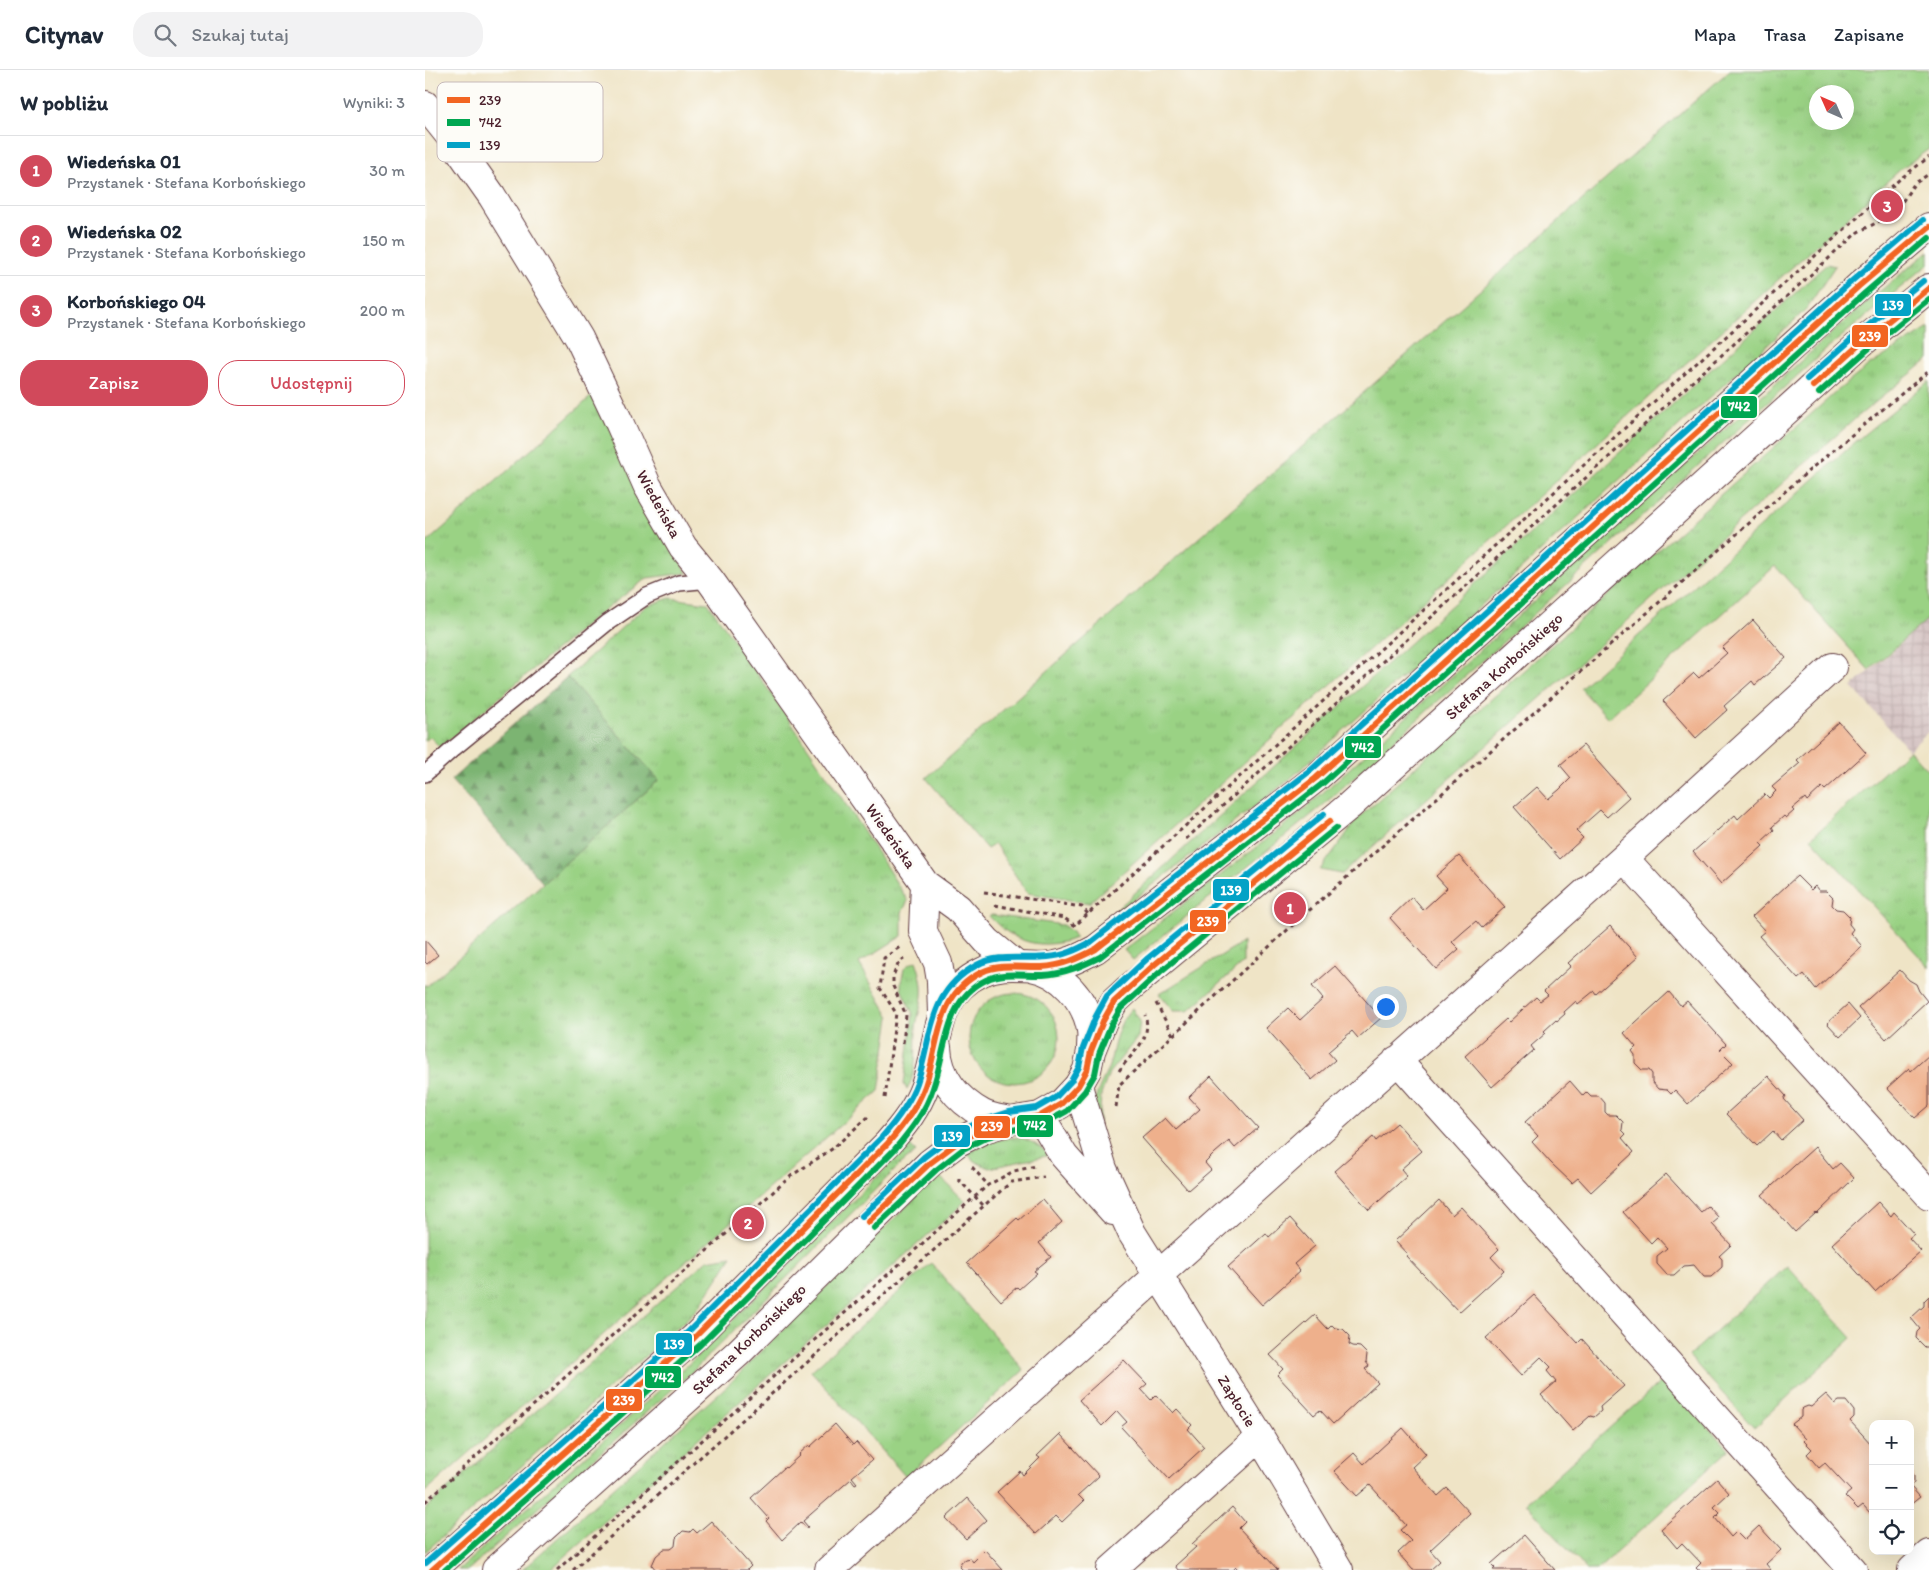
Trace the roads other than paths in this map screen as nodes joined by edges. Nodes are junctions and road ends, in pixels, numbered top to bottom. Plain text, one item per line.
1 (425, 105) edge
2 (437, 120) edge
3 (468, 162) edge
4 (1929, 227) edge
5 (1929, 288) edge
6 (710, 580) junction
7 (1833, 667) dead end
8 (425, 774) edge
9 (1625, 858) junction
10 (925, 884) junction
11 (1016, 965) junction
12 (940, 1023) junction
13 (1091, 1051) junction
14 (1397, 1060) junction
15 (1078, 1086) junction
16 (1039, 1116) junction
17 (1010, 1120) junction
18 (1929, 1195) edge
19 (1132, 1233) junction
20 (1158, 1276) junction
21 (1260, 1438) junction
22 (1929, 1554) edge
23 (432, 1570) edge
24 (496, 1570) edge
25 (829, 1570) edge
26 (1111, 1570) edge
27 (1339, 1570) edge
28 (1853, 1570) edge
29 (1912, 1570) edge

1 - 2 street, Wiedeńska
3 - 6 street, Wiedeńska
4 - 11 street, Stefana Korbońskiego
5 - 13 street, Stefana Korbońskiego
6 - 8 lane
6 - 10 street, Wiedeńska
7 - 9 street
9 - 14 street
9 - 18 street
10 - 11 street, Wiedeńska
10 - 12 street, Wiedeńska
11 - 12 street, Stefana Korbońskiego
11 - 13 street, Stefana Korbońskiego
12 - 17 street, Stefana Korbońskiego
12 - 23 street, Stefana Korbońskiego
13 - 15 street, Stefana Korbońskiego
14 - 20 street
14 - 28 street
15 - 16 street, Stefana Korbońskiego
15 - 19 street, Zapłocie
16 - 17 street, Stefana Korbońskiego
16 - 19 street, Zapłocie
17 - 24 street, Stefana Korbońskiego
19 - 20 street, Zapłocie
20 - 21 street, Zapłocie
20 - 25 street
21 - 26 street
21 - 27 street, Zapłocie
22 - 29 street

